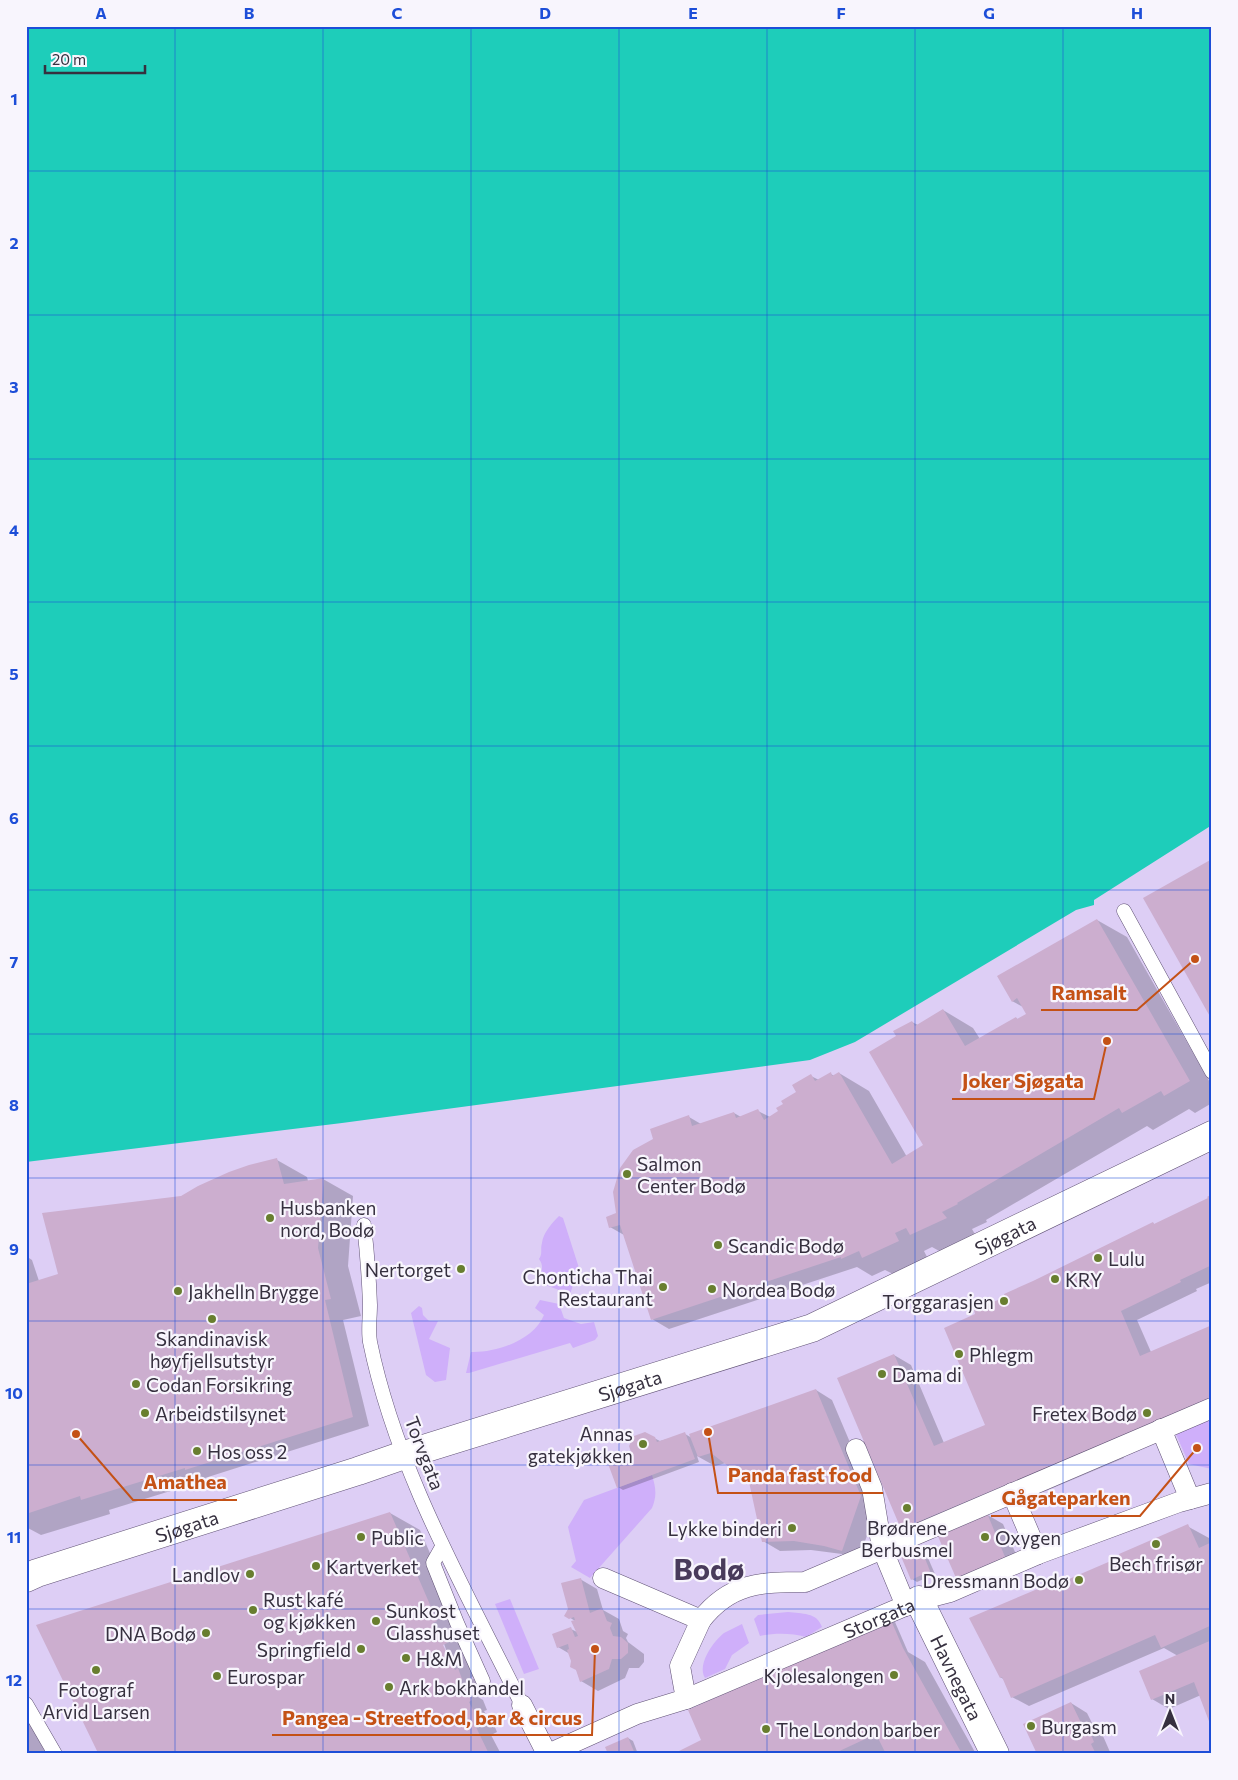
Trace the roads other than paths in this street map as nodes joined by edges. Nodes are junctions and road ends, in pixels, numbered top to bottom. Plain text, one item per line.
1 (1124, 911) dead end
2 (1212, 1072) edge
3 (1212, 1135) edge
4 (364, 1225) dead end
5 (1212, 1408) edge
6 (1161, 1429) junction
7 (856, 1449) dead end
8 (404, 1455) junction
9 (1012, 1493) junction
10 (1212, 1493) edge
11 (1190, 1499) junction
12 (442, 1547) junction
13 (882, 1548) junction
14 (1038, 1554) junction
15 (26, 1578) edge
16 (602, 1578) dead end
17 (913, 1603) junction
18 (701, 1620) junction
19 (483, 1681) dead end
20 (686, 1699) junction
21 (26, 1704) edge
22 (522, 1706) joint
23 (55, 1754) edge
24 (547, 1754) edge
25 (996, 1754) edge

1 - 2 lane
3 - 8 street, Sjøgata
4 - 8 lane, Torvgata
5 - 6 street
6 - 9 street
6 - 11 street
7 - 13 street
8 - 12 lane, Torvgata
8 - 15 street, Sjøgata
9 - 13 street
9 - 14 street
10 - 11 street, Storgata
11 - 14 street, Storgata
12 - 19 lane
12 - 22 lane, Torvgata
13 - 17 street
13 - 18 street
14 - 17 street, Storgata
16 - 18 street
17 - 20 street, Storgata
17 - 25 street, Havnegata
18 - 20 street
20 - 24 street, Storgata
21 - 23 lane
22 - 24 street

